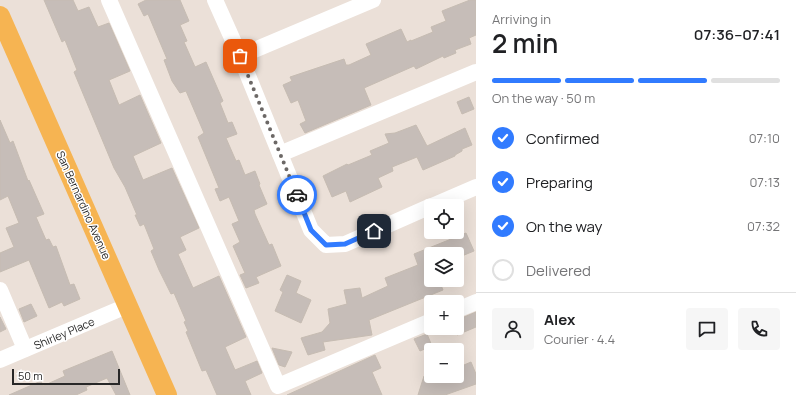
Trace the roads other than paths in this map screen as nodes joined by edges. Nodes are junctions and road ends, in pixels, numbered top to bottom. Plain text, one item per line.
1 (108, 0) edge
2 (215, 0) edge
3 (373, 0) edge
4 (0, 16) edge
5 (240, 56) junction
6 (476, 72) edge
7 (280, 154) junction
8 (476, 187) edge
9 (448, 199) edge
10 (424, 209) edge
11 (0, 290) edge
12 (476, 302) edge
13 (129, 305) junction
14 (464, 307) edge
15 (424, 324) edge
16 (25, 349) junction
17 (0, 360) edge
18 (167, 395) edge

1 - 15 street
2 - 5 street
3 - 5 street
4 - 13 main road, San Bernardino Avenue
5 - 7 street
6 - 7 street
7 - 10 street
8 - 9 street
11 - 16 street
12 - 14 street
13 - 16 street, Shirley Place
13 - 18 main road, San Bernardino Avenue
16 - 17 street, Shirley Place

